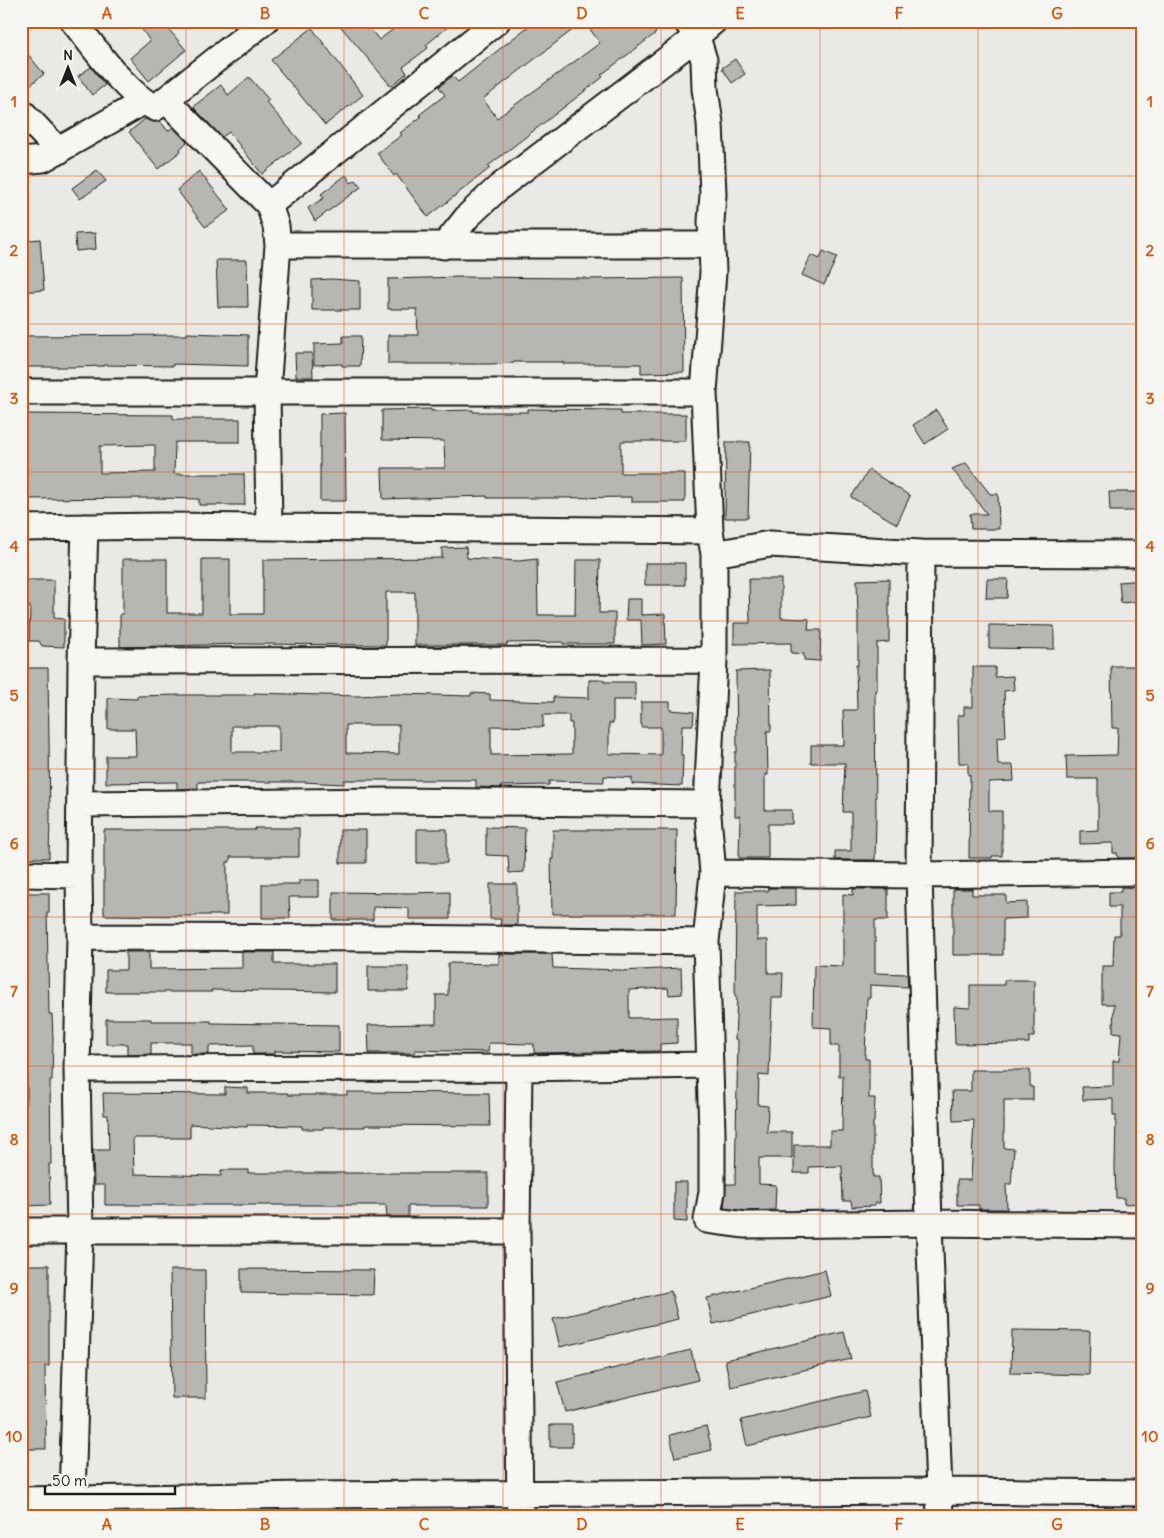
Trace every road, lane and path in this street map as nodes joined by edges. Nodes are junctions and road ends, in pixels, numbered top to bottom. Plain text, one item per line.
1 (73, 21) edge
2 (265, 21) edge
3 (497, 21) edge
4 (699, 26) edge
5 (155, 101) junction
6 (21, 111) edge
7 (59, 151) junction
8 (21, 161) edge
9 (269, 205) junction
10 (278, 245) junction
11 (711, 245) junction
12 (444, 246) junction
13 (21, 392) edge
14 (268, 392) junction
15 (704, 392) junction
16 (270, 527) junction
17 (21, 528) edge
18 (85, 528) junction
19 (712, 543) junction
20 (921, 553) junction
21 (1143, 554) edge
22 (714, 660) junction
23 (81, 661) junction
24 (80, 804) junction
25 (707, 804) junction
26 (1143, 872) edge
27 (713, 873) junction
28 (21, 874) edge
29 (78, 874) junction
30 (919, 875) junction
31 (80, 937) junction
32 (706, 942) junction
33 (709, 1065) junction
34 (519, 1068) junction
35 (77, 1069) junction
36 (929, 1223) junction
37 (1143, 1224) edge
38 (518, 1231) junction
39 (21, 1232) edge
40 (80, 1232) junction
41 (939, 1491) junction
42 (1143, 1493) edge
43 (21, 1500) edge
44 (304, 1506) edge
45 (520, 1506) edge
46 (72, 1508) edge
47 (940, 1517) edge

1 - 5 street
2 - 5 street
3 - 9 street
4 - 11 street
4 - 12 street
5 - 7 street
5 - 9 street
6 - 7 street
7 - 8 street
9 - 10 street
10 - 12 street
10 - 14 street
11 - 12 street
11 - 15 street
13 - 14 street
14 - 15 street
14 - 16 street
15 - 19 street
16 - 18 street
16 - 19 street
17 - 18 street
18 - 23 street
19 - 20 street
19 - 22 street
20 - 21 street
20 - 30 street
22 - 23 street
22 - 25 street
23 - 24 street
24 - 25 street
24 - 29 street
25 - 27 street
26 - 30 street
27 - 30 street
27 - 32 street
28 - 29 street
29 - 31 street
30 - 36 street
31 - 32 street
31 - 35 street
32 - 33 street
33 - 34 street
33 - 36 street
34 - 35 street
34 - 38 street
35 - 40 street
36 - 37 street
36 - 41 street
38 - 40 street
38 - 45 street
39 - 40 street
40 - 46 street
41 - 42 street
41 - 45 street
41 - 47 street
43 - 46 street
44 - 45 street
44 - 46 street

